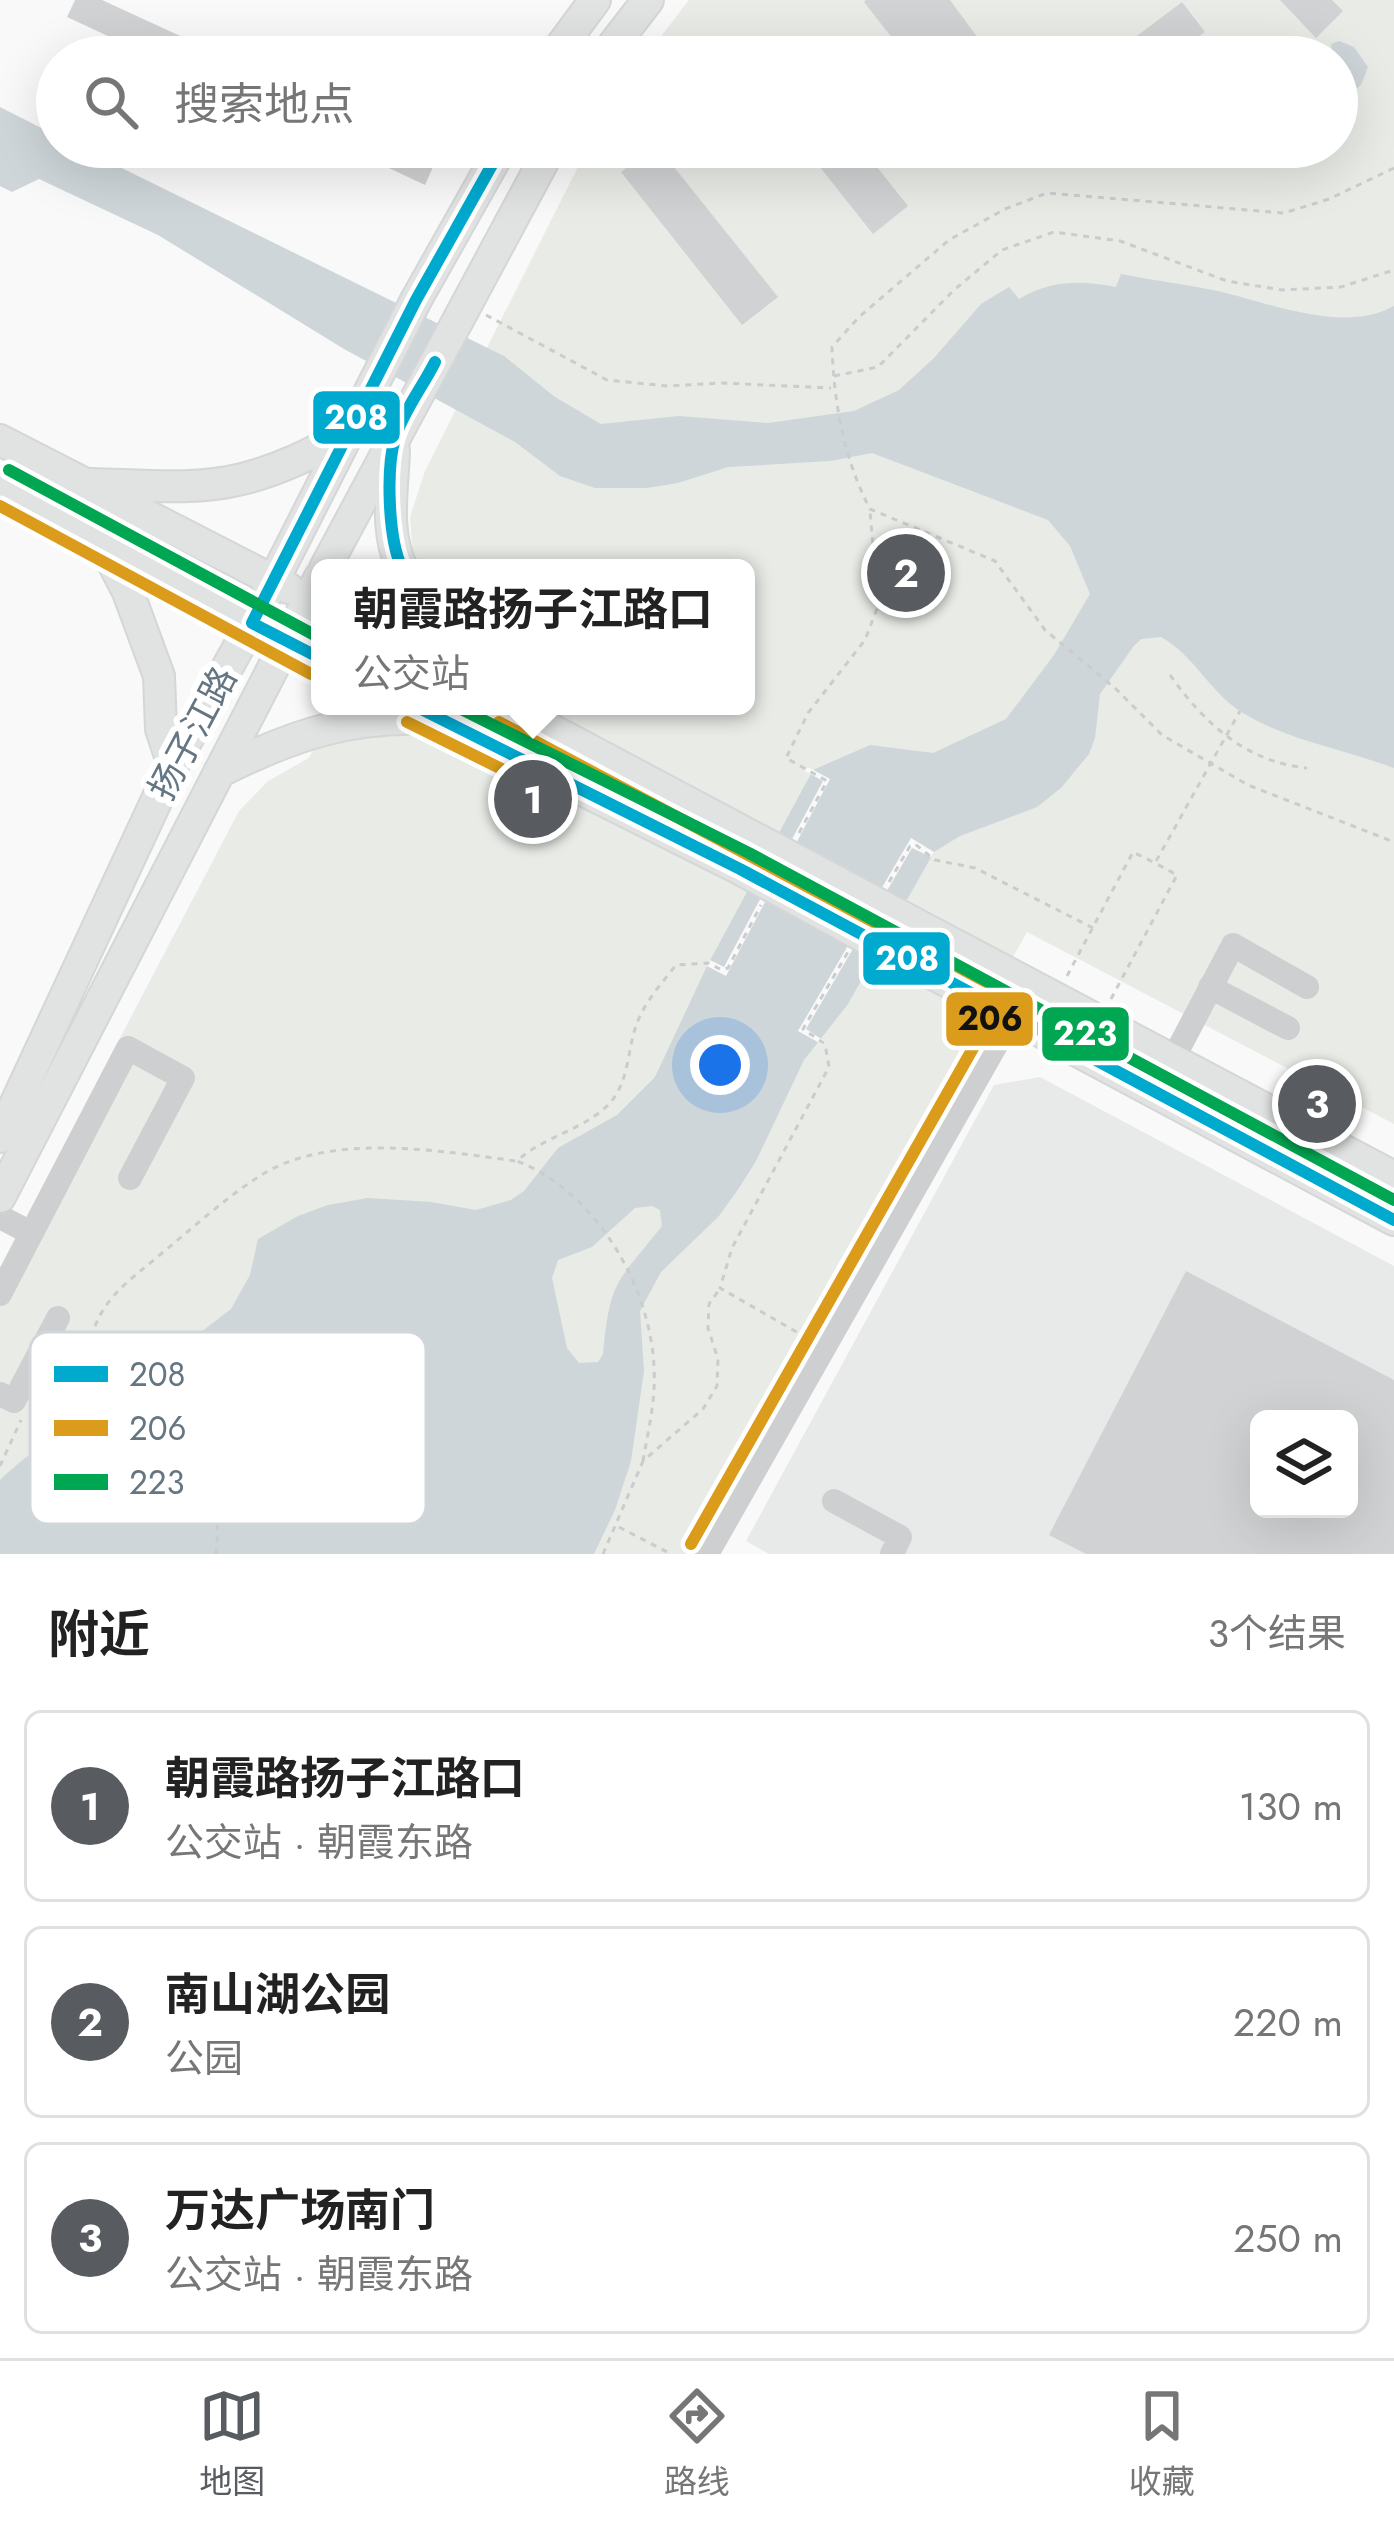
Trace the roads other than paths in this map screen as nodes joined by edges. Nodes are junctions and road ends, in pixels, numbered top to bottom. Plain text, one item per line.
1 (595, 0) edge
2 (648, 0) edge
3 (568, 36) edge
4 (620, 36) edge
5 (490, 168) edge
6 (540, 168) edge
7 (346, 435) junction
8 (394, 438) junction
9 (0, 440) edge
10 (85, 484) junction
11 (0, 486) edge
12 (101, 541) junction
13 (330, 559) edge
14 (398, 559) edge
15 (273, 580) junction
16 (311, 592) edge
17 (311, 602) edge
18 (252, 622) junction
19 (286, 641) junction
20 (311, 654) edge
21 (432, 715) edge
22 (524, 715) edge
23 (444, 721) junction
24 (173, 765) junction
25 (219, 772) junction
26 (1306, 986) dead end
27 (1210, 987) junction
28 (1042, 992) junction
29 (1014, 1015) junction
30 (1288, 1028) dead end
31 (1172, 1060) junction
32 (0, 1137) edge
33 (1394, 1177) edge
34 (130, 1178) dead end
35 (0, 1197) edge
36 (0, 1217) edge
37 (1394, 1220) edge
38 (31, 1234) junction
39 (0, 1294) edge
40 (58, 1318) dead end
41 (51, 1332) edge
42 (30, 1371) edge
43 (0, 1394) edge
44 (834, 1501) dead end
45 (708, 1554) edge
46 (892, 1554) edge

1 - 3 main road
2 - 4 main road
5 - 7 main road, 扬子江路
6 - 8 main road
7 - 10 main road
7 - 15 main road, 扬子江路
8 - 13 main road
8 - 14 main road
9 - 10 main road
10 - 15 main road
11 - 12 main road
12 - 18 main road
12 - 24 main road
15 - 16 main road
15 - 18 main road, 扬子江路
17 - 19 main road, 扬子江路
18 - 19 main road
18 - 24 main road, 扬子江路
19 - 20 main road
19 - 25 main road, 扬子江路
21 - 23 main road
22 - 28 main road, bridge
23 - 25 main road
23 - 29 main road, bridge
24 - 32 main road, 扬子江路
25 - 35 main road, 扬子江路
26 - 27 street
27 - 30 street
27 - 31 street
28 - 29 street
28 - 31 main road
29 - 37 main road
29 - 45 street
31 - 33 main road
34 - 38 street
36 - 38 street
38 - 39 street
40 - 41 street
42 - 43 street
44 - 46 street

